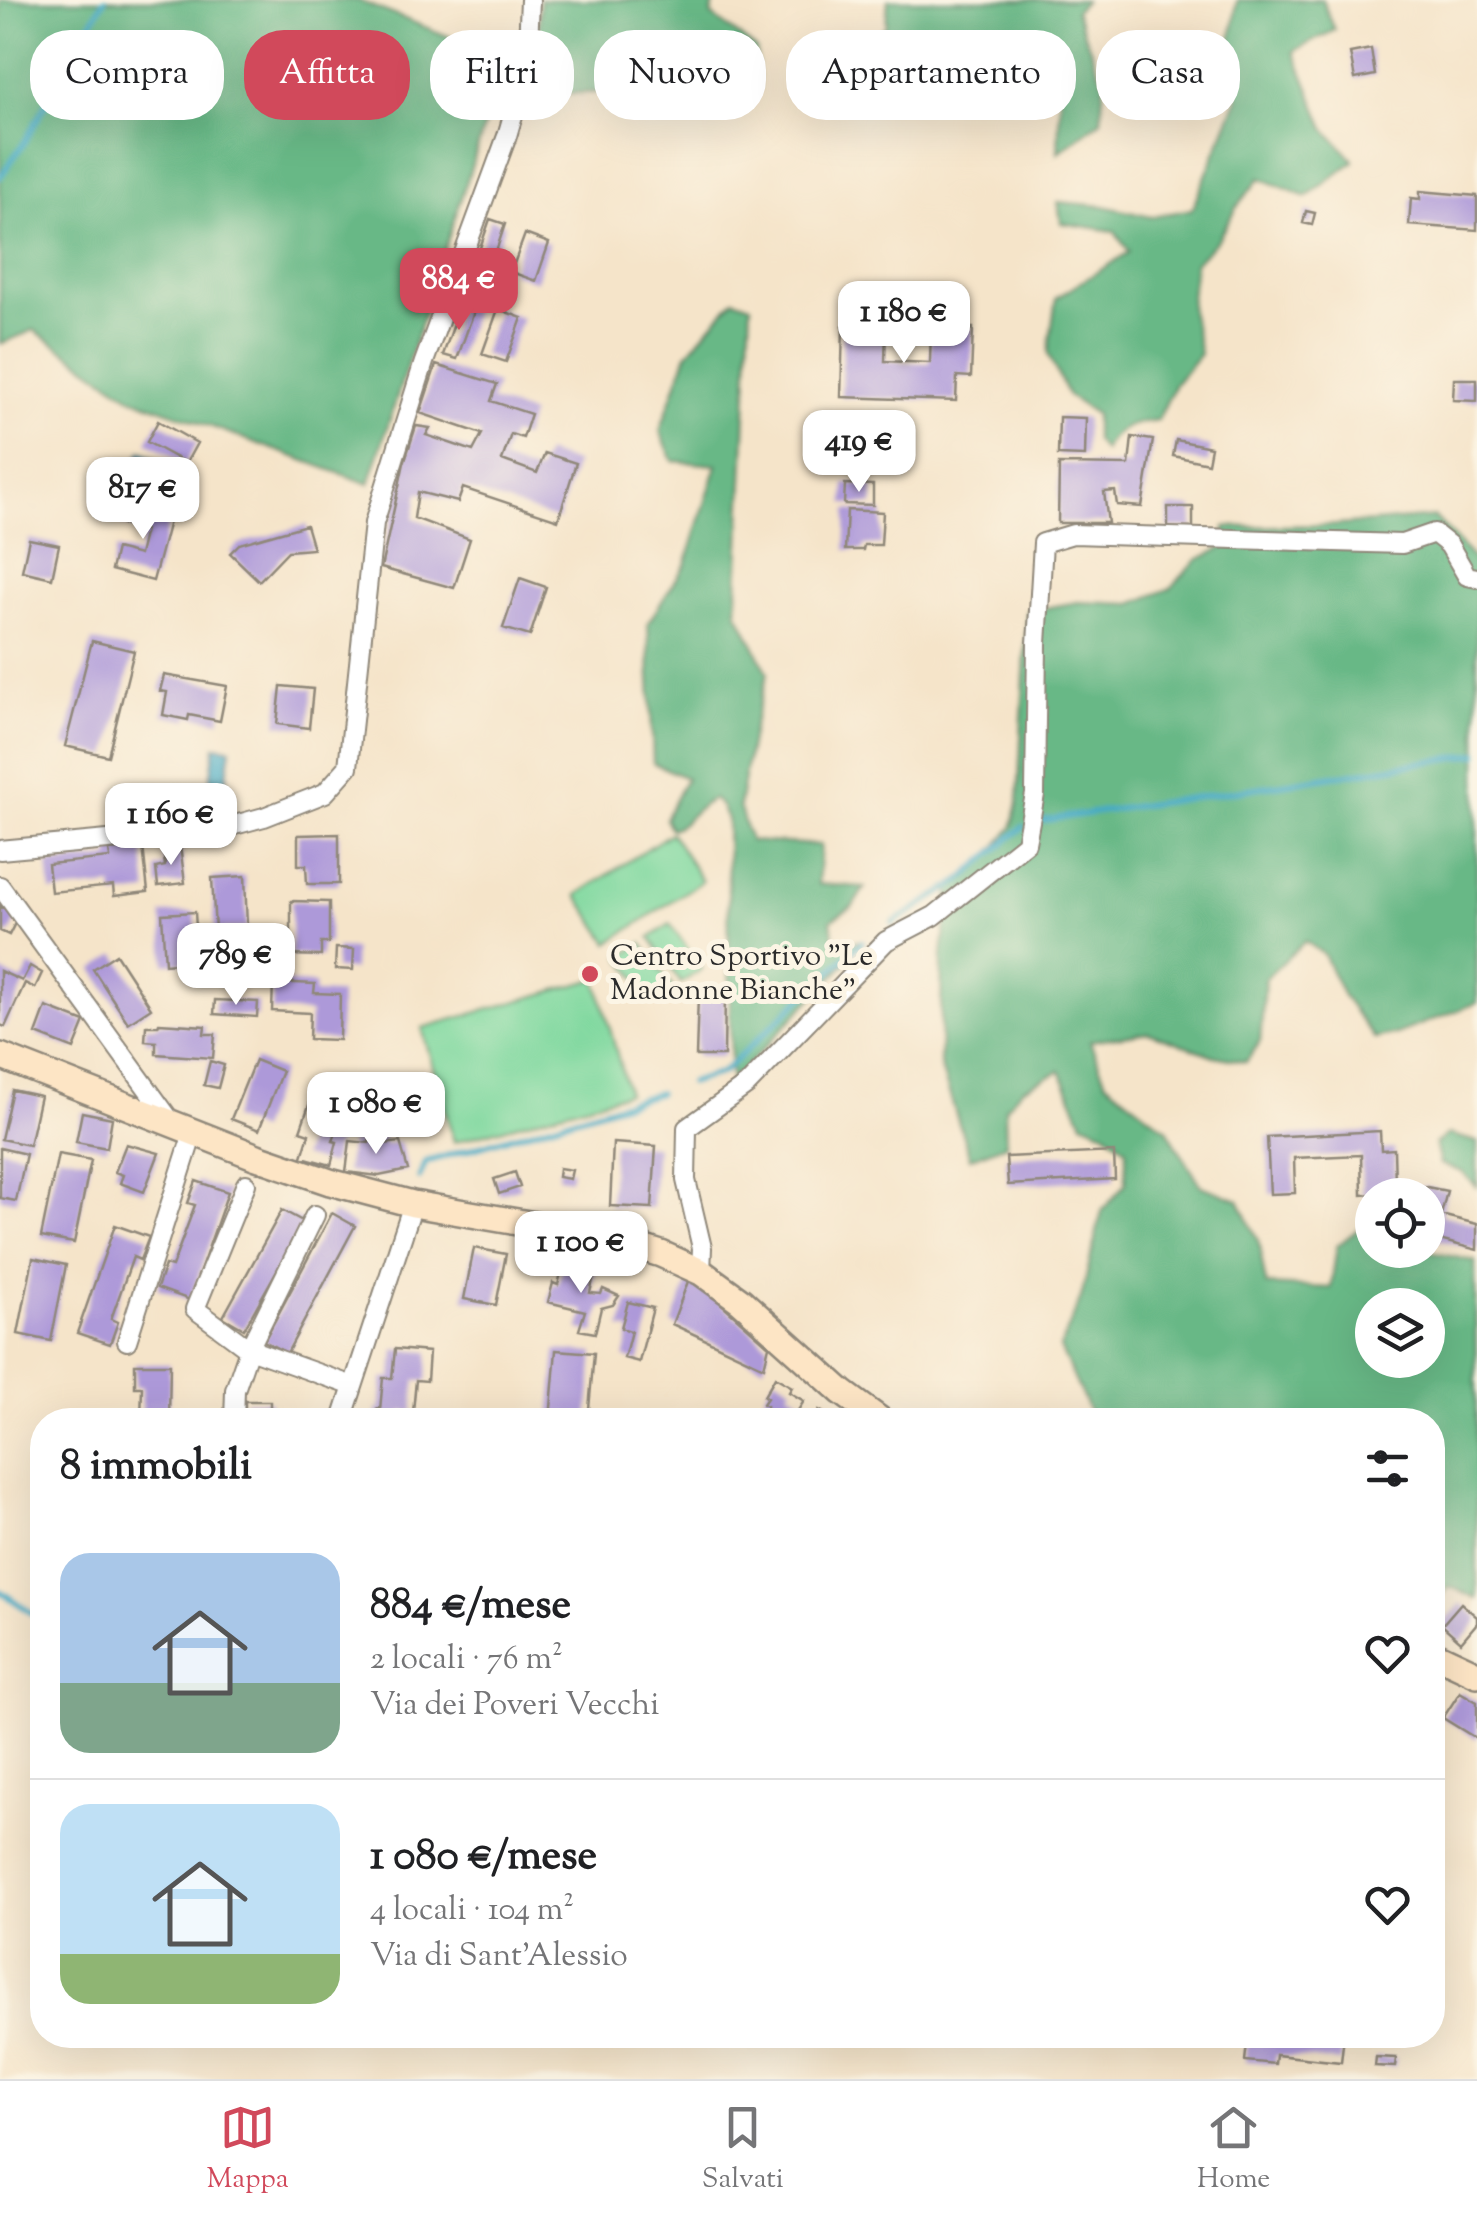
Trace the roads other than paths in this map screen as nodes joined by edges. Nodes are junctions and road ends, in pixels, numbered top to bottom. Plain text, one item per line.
1 (530, 0) edge
2 (1477, 578) edge
3 (0, 850) edge
4 (0, 886) edge
5 (0, 1056) edge
6 (183, 1129) junction
7 (246, 1184) dead end
8 (412, 1204) junction
9 (315, 1215) dead end
10 (701, 1272) junction
11 (127, 1341) dead end
12 (248, 1348) junction
13 (353, 1386) junction
14 (234, 1408) edge
15 (346, 1408) edge
16 (864, 1408) edge
17 (1445, 1659) edge
18 (1477, 1674) edge

1 - 3 street
2 - 10 street
4 - 6 street
5 - 6 street
6 - 8 street
6 - 11 street
7 - 12 street
8 - 10 street
8 - 13 street
9 - 12 street
10 - 16 street
12 - 13 street
12 - 14 street
13 - 15 street
17 - 18 street

